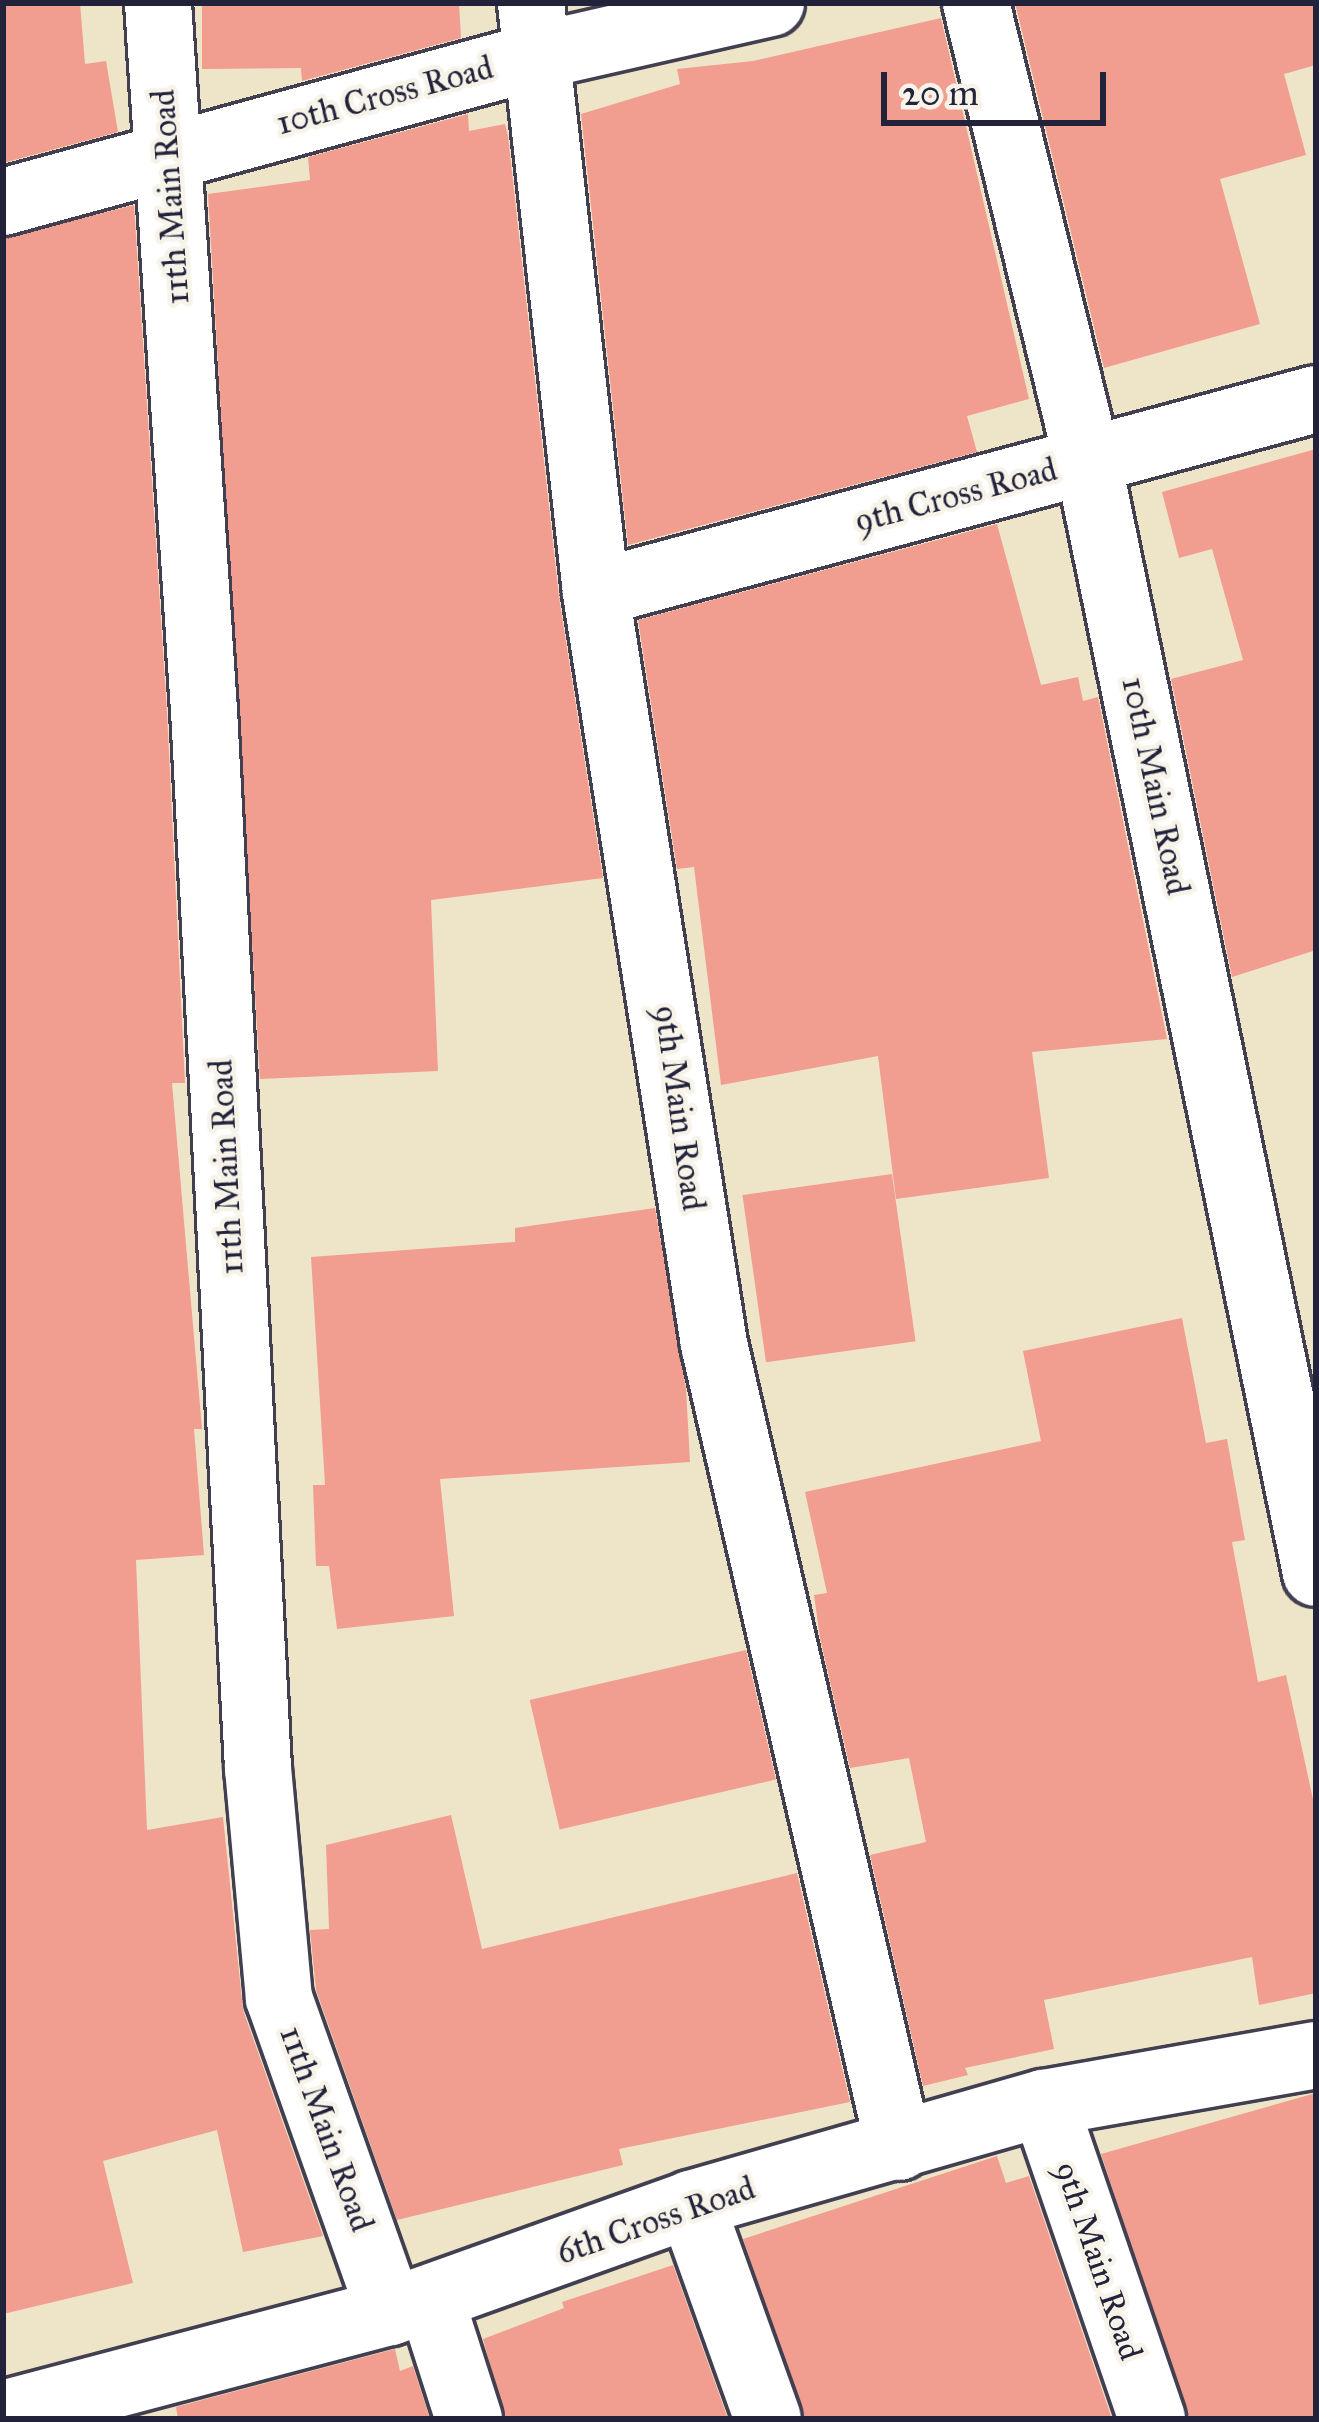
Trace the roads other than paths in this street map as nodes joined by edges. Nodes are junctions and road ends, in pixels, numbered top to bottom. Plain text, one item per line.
1 (158, 3) edge
2 (771, 3) edge
3 (976, 3) edge
4 (534, 29) edge
5 (169, 154) junction
6 (3, 202) edge
7 (1316, 399) edge
8 (1088, 460) junction
9 (596, 592) junction
10 (1316, 1573) edge
11 (1316, 2055) edge
12 (1044, 2103) junction
13 (899, 2147) junction
14 (691, 2204) junction
15 (411, 2306) junction
16 (174, 2394) edge
17 (3, 2414) edge
18 (469, 2419) edge
19 (768, 2419) edge
20 (1152, 2419) edge

1 - 5 street, 11th Main Road
2 - 4 street, 10th Cross Road
3 - 8 street, 10th Main Road
4 - 5 street, 10th Cross Road
4 - 9 street, 9th Main Road
5 - 6 street, 10th Cross Road
5 - 15 street, 11th Main Road
7 - 8 street, 9th Cross Road
8 - 9 street, 9th Cross Road
8 - 10 street, 10th Main Road
9 - 13 street, 9th Main Road
11 - 12 street, 6th Cross Road
12 - 13 street, 6th Cross Road
12 - 20 street, 9th Main Road
13 - 14 street, 6th Cross Road
14 - 15 street, 6th Cross Road
14 - 19 street
15 - 16 street, 6th Cross Road
15 - 18 street, 11th Main Road
16 - 17 street, 6th Cross Road

